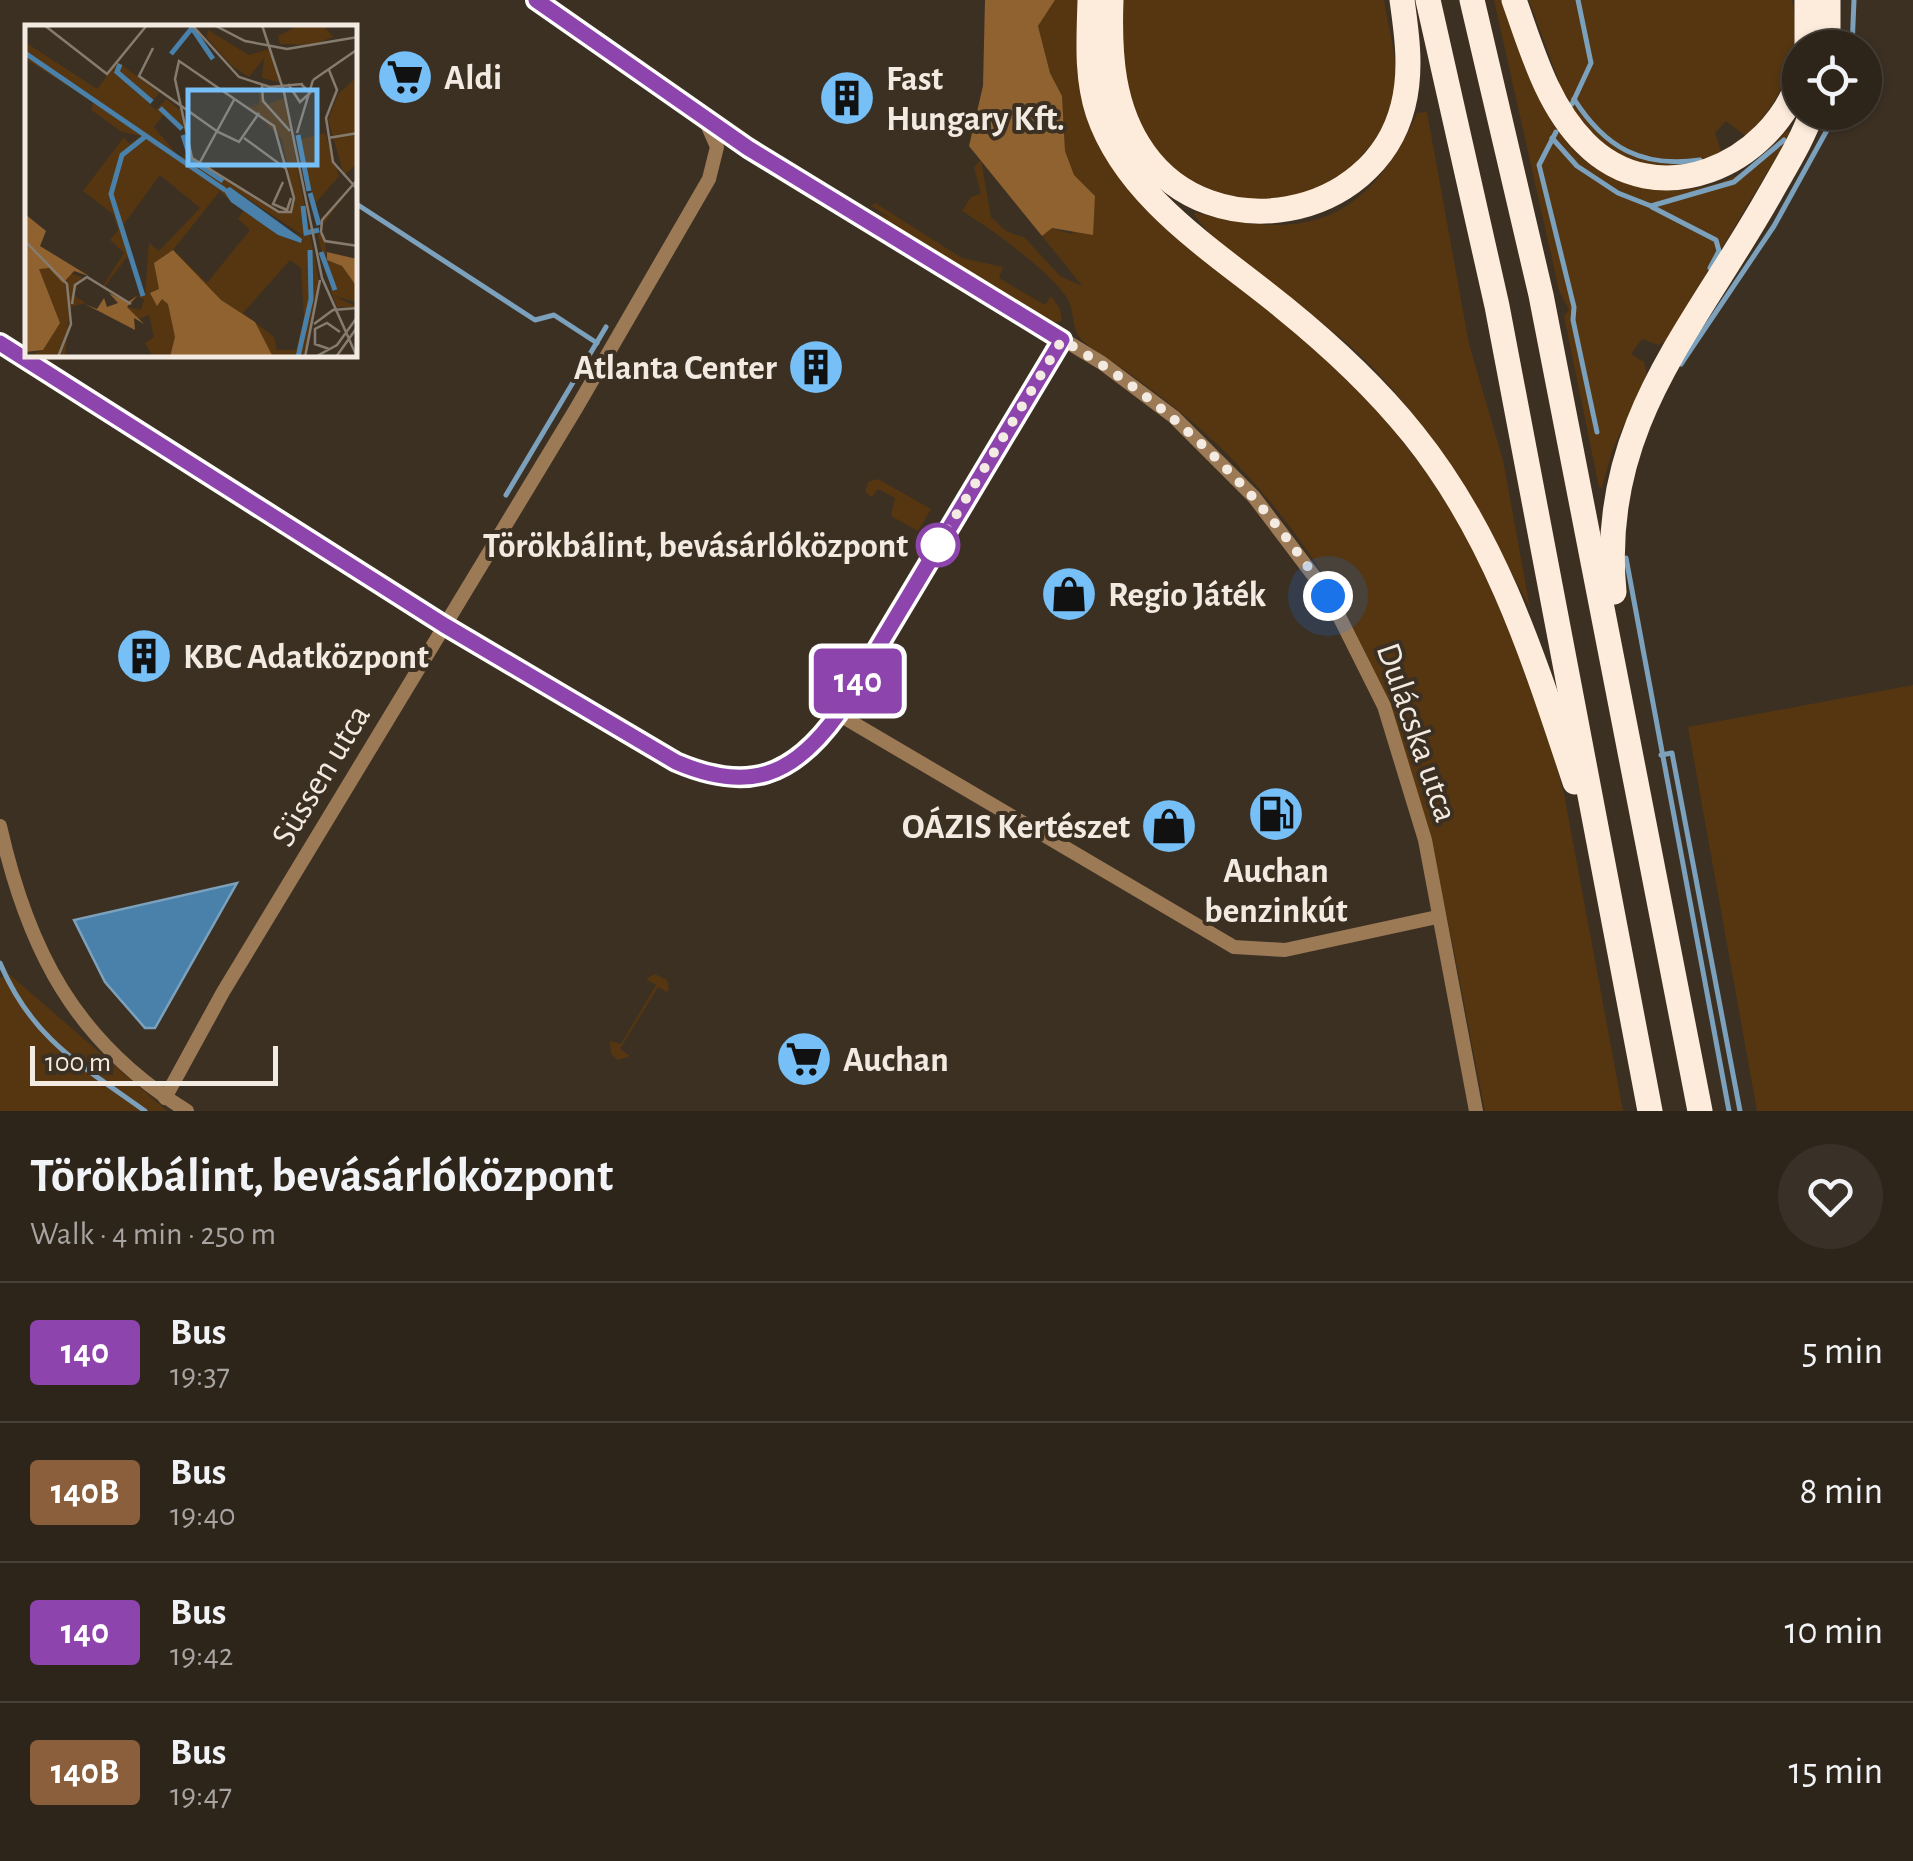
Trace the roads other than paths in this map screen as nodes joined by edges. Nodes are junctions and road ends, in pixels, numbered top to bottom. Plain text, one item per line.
1 (536, 0) edge
2 (1090, 0) edge
3 (1111, 0) edge
4 (1402, 0) edge
5 (1428, 0) edge
6 (1472, 0) edge
7 (1514, 0) edge
8 (1807, 0) edge
9 (1828, 0) edge
10 (1807, 30) edge
11 (1828, 30) edge
12 (1782, 111) edge
13 (704, 117) junction
14 (1802, 130) edge
15 (1062, 340) junction
16 (0, 343) edge
17 (444, 625) junction
18 (838, 714) junction
19 (1633, 764) junction
20 (0, 826) edge
21 (1606, 877) junction
22 (1437, 918) junction
23 (165, 1098) junction
24 (187, 1111) edge
25 (1476, 1111) edge
26 (1650, 1111) edge
27 (1700, 1111) edge

1 - 13 street, Dulácska utca
2 - 21 highway
3 - 4 highway
5 - 21 highway
6 - 19 highway
7 - 12 highway
8 - 10 highway
9 - 11 highway
13 - 15 street, Dulácska utca
13 - 17 street, Süssen utca
14 - 19 highway
15 - 18 street
15 - 22 street, Dulácska utca
16 - 17 street
17 - 18 street
17 - 23 street, Süssen utca
18 - 22 street
19 - 27 highway
20 - 23 street
21 - 26 highway
22 - 25 street, Dulácska utca
23 - 24 street

